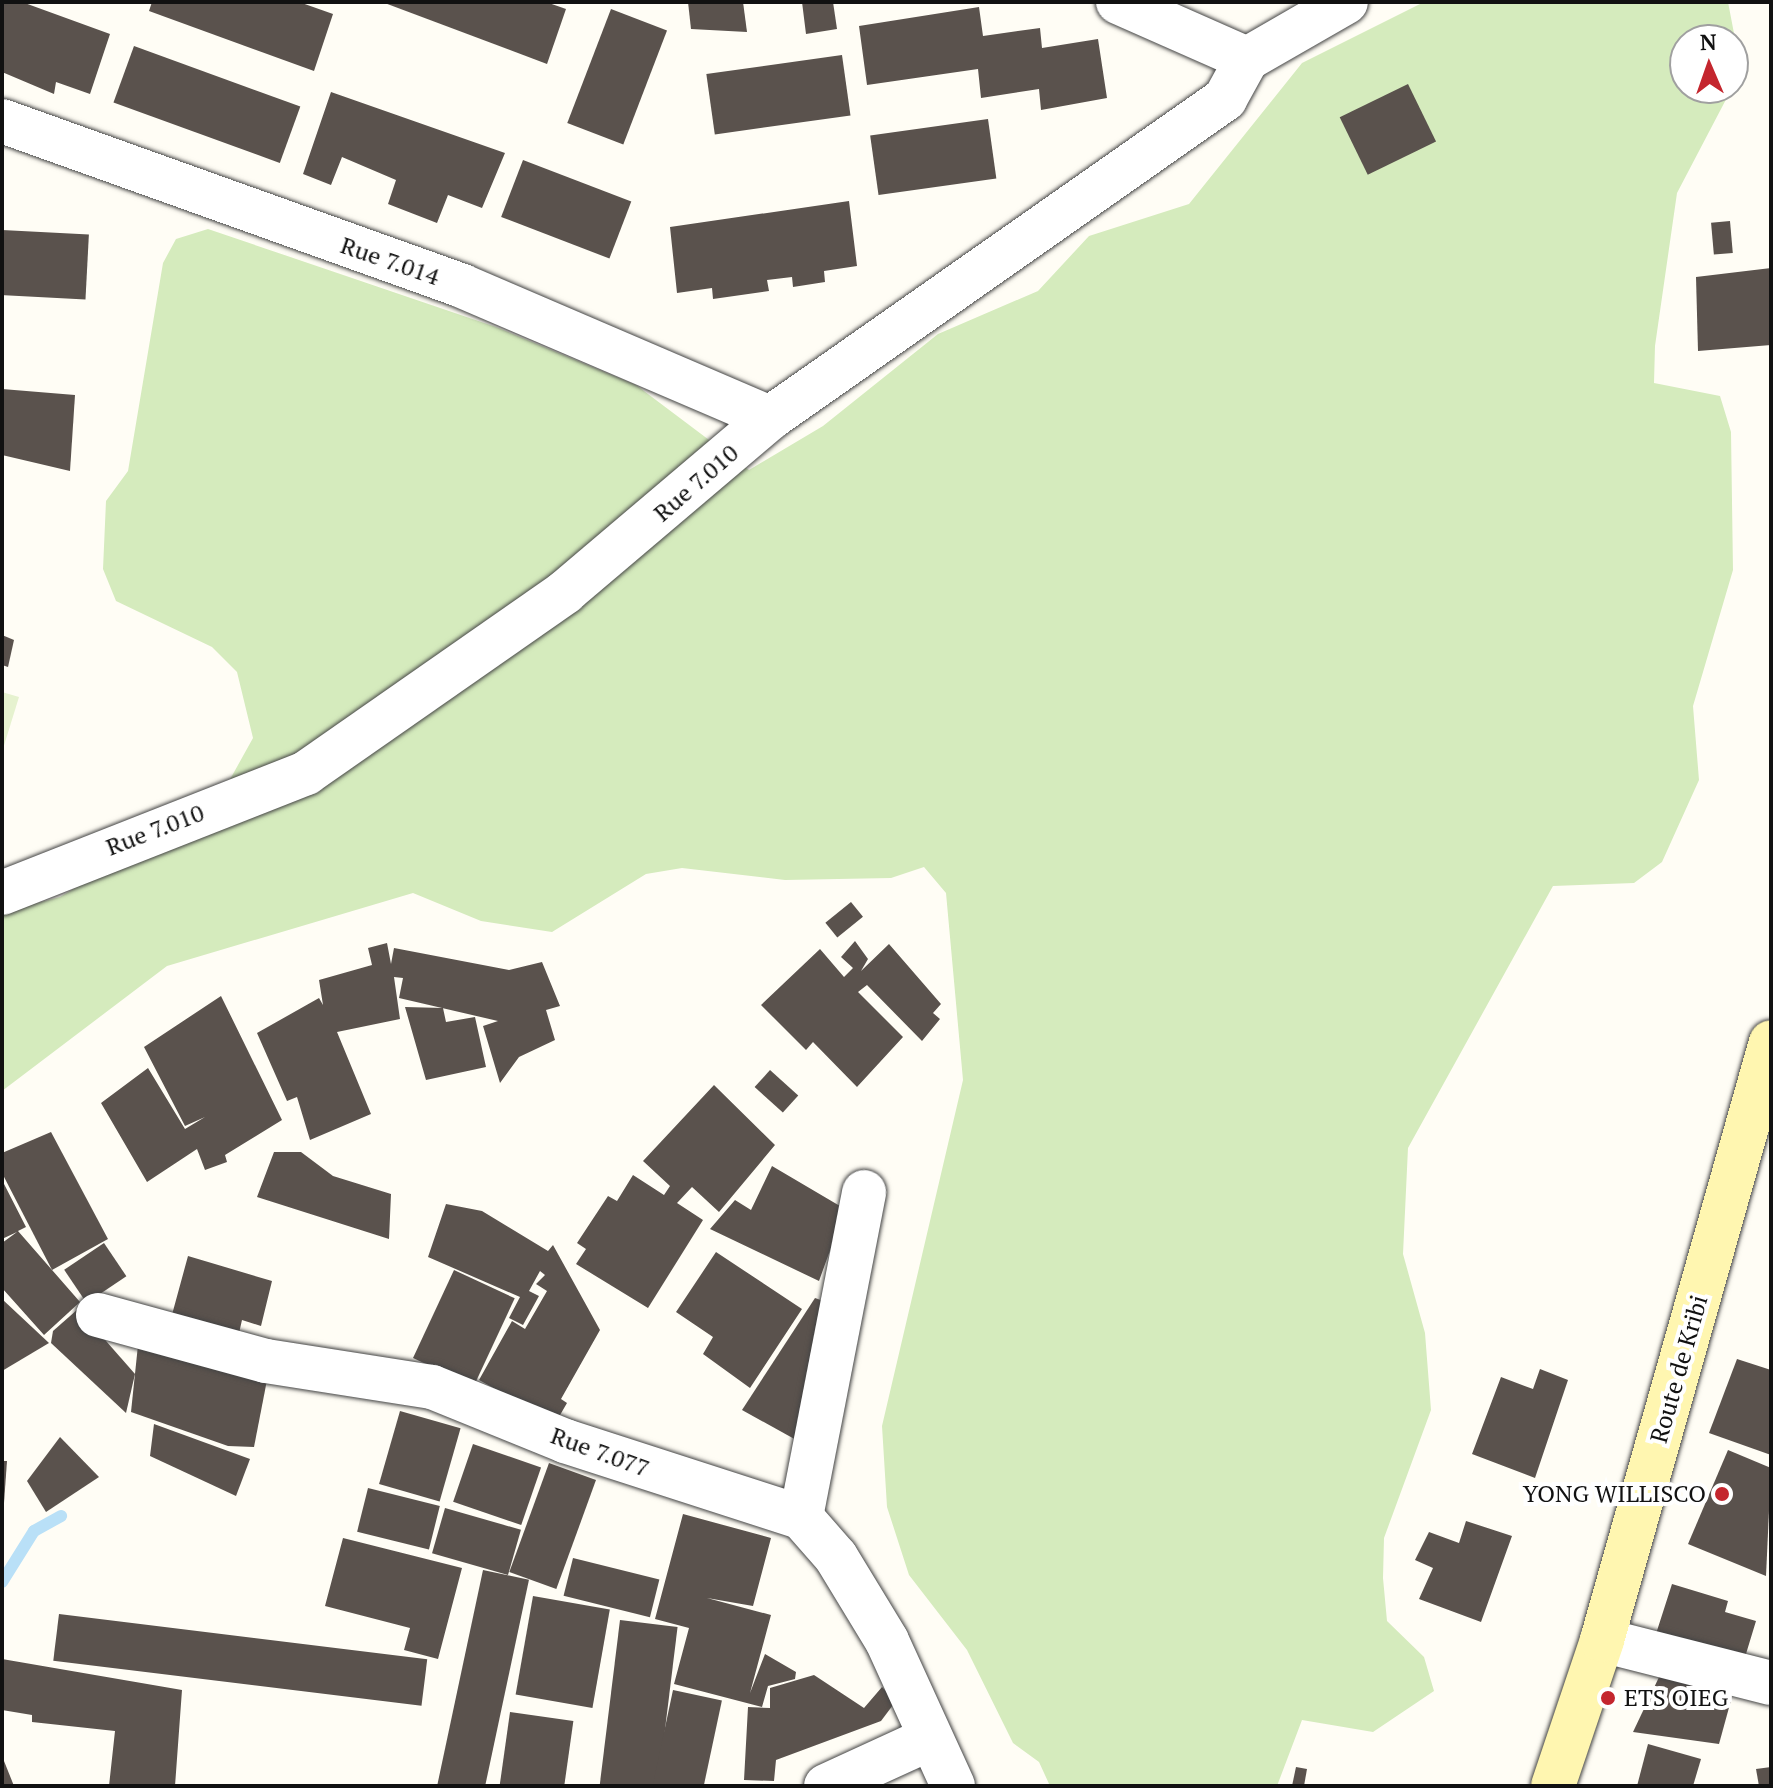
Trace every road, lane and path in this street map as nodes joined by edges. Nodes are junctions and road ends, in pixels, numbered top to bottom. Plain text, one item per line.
1 (1118, 2) edge
2 (1346, 2) edge
3 (1247, 59) junction
4 (2, 121) edge
5 (770, 418) junction
6 (2, 893) edge
7 (1771, 1042) edge
8 (864, 1192) dead end
9 (98, 1315) dead end
10 (801, 1517) junction
11 (1602, 1640) junction
12 (1771, 1683) edge
13 (931, 1738) junction
14 (826, 1786) edge
15 (953, 1786) edge
16 (1553, 1786) edge

1 - 3 street
2 - 3 street
3 - 5 street, Rue 7.010
4 - 5 street, Rue 7.014
5 - 6 street, Rue 7.010
7 - 11 main road, Route de Kribi
8 - 10 street
9 - 10 street, Rue 7.077
10 - 13 street
11 - 12 street
11 - 16 main road, Route de Kribi
13 - 14 street
13 - 15 street

